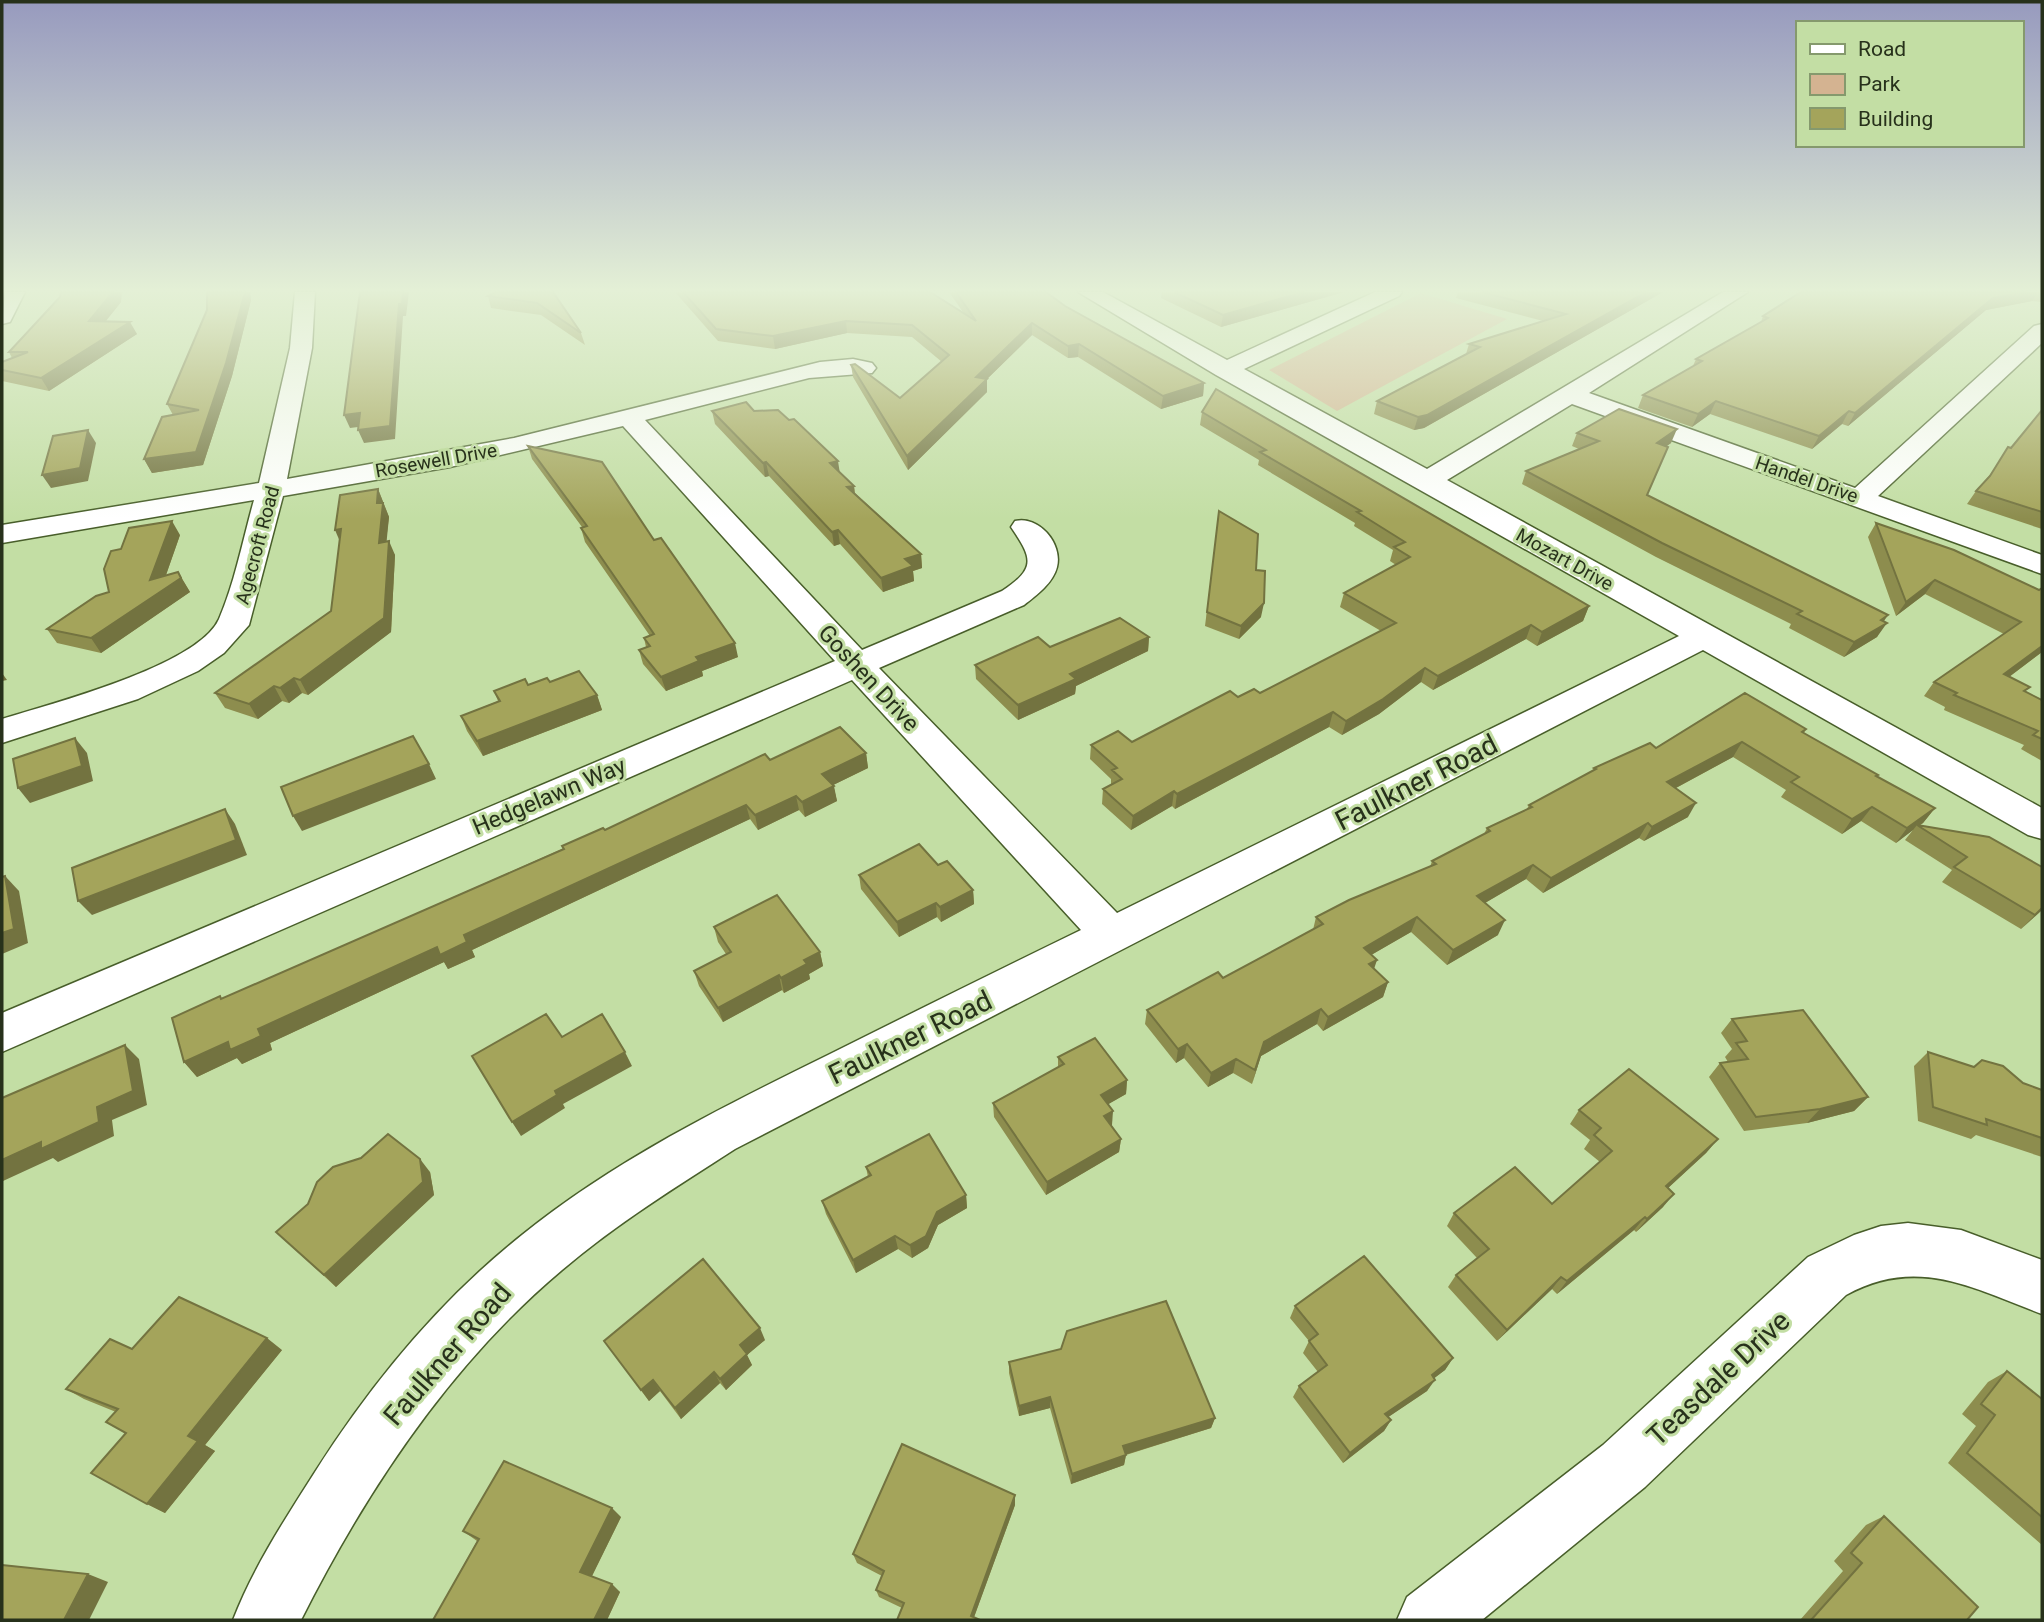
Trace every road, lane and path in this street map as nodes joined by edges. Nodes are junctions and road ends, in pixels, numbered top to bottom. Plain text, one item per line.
1 (296, 368) edge
2 (828, 368) edge
3 (854, 368) edge
4 (864, 368) edge
5 (1220, 368) edge
6 (1229, 368) edge
7 (1615, 368) edge
8 (2002, 368) edge
9 (1224, 370) junction
10 (1571, 395) junction
11 (628, 417) junction
12 (1425, 482) junction
13 (272, 487) junction
14 (1860, 498) junction
15 (1025, 527) dead end
16 (2, 534) edge
17 (2042, 565) edge
18 (1705, 636) junction
19 (858, 666) junction
20 (2, 731) edge
21 (2042, 825) edge
22 (1113, 936) junction
23 (2, 1033) edge
24 (2042, 1287) edge
25 (266, 1620) edge
26 (1430, 1620) edge

1 - 13 street, Agecroft Road
2 - 11 street, Rosewell Drive
3 - 4 street, Rosewell Drive
5 - 9 street, Mozart Drive
6 - 9 street
7 - 10 street
8 - 14 street
9 - 12 street, Mozart Drive
10 - 12 street
10 - 14 street, Handel Drive
11 - 13 street, Rosewell Drive
11 - 19 street, Goshen Drive
12 - 18 street, Mozart Drive
13 - 16 street, Rosewell Drive
13 - 20 street, Agecroft Road
14 - 17 street, Handel Drive
15 - 19 street, Hedgelawn Way
18 - 21 street, Mozart Drive
18 - 22 street, Faulkner Road
19 - 22 street, Goshen Drive
19 - 23 street, Hedgelawn Way
22 - 25 street, Faulkner Road
24 - 26 street, Teasdale Drive

